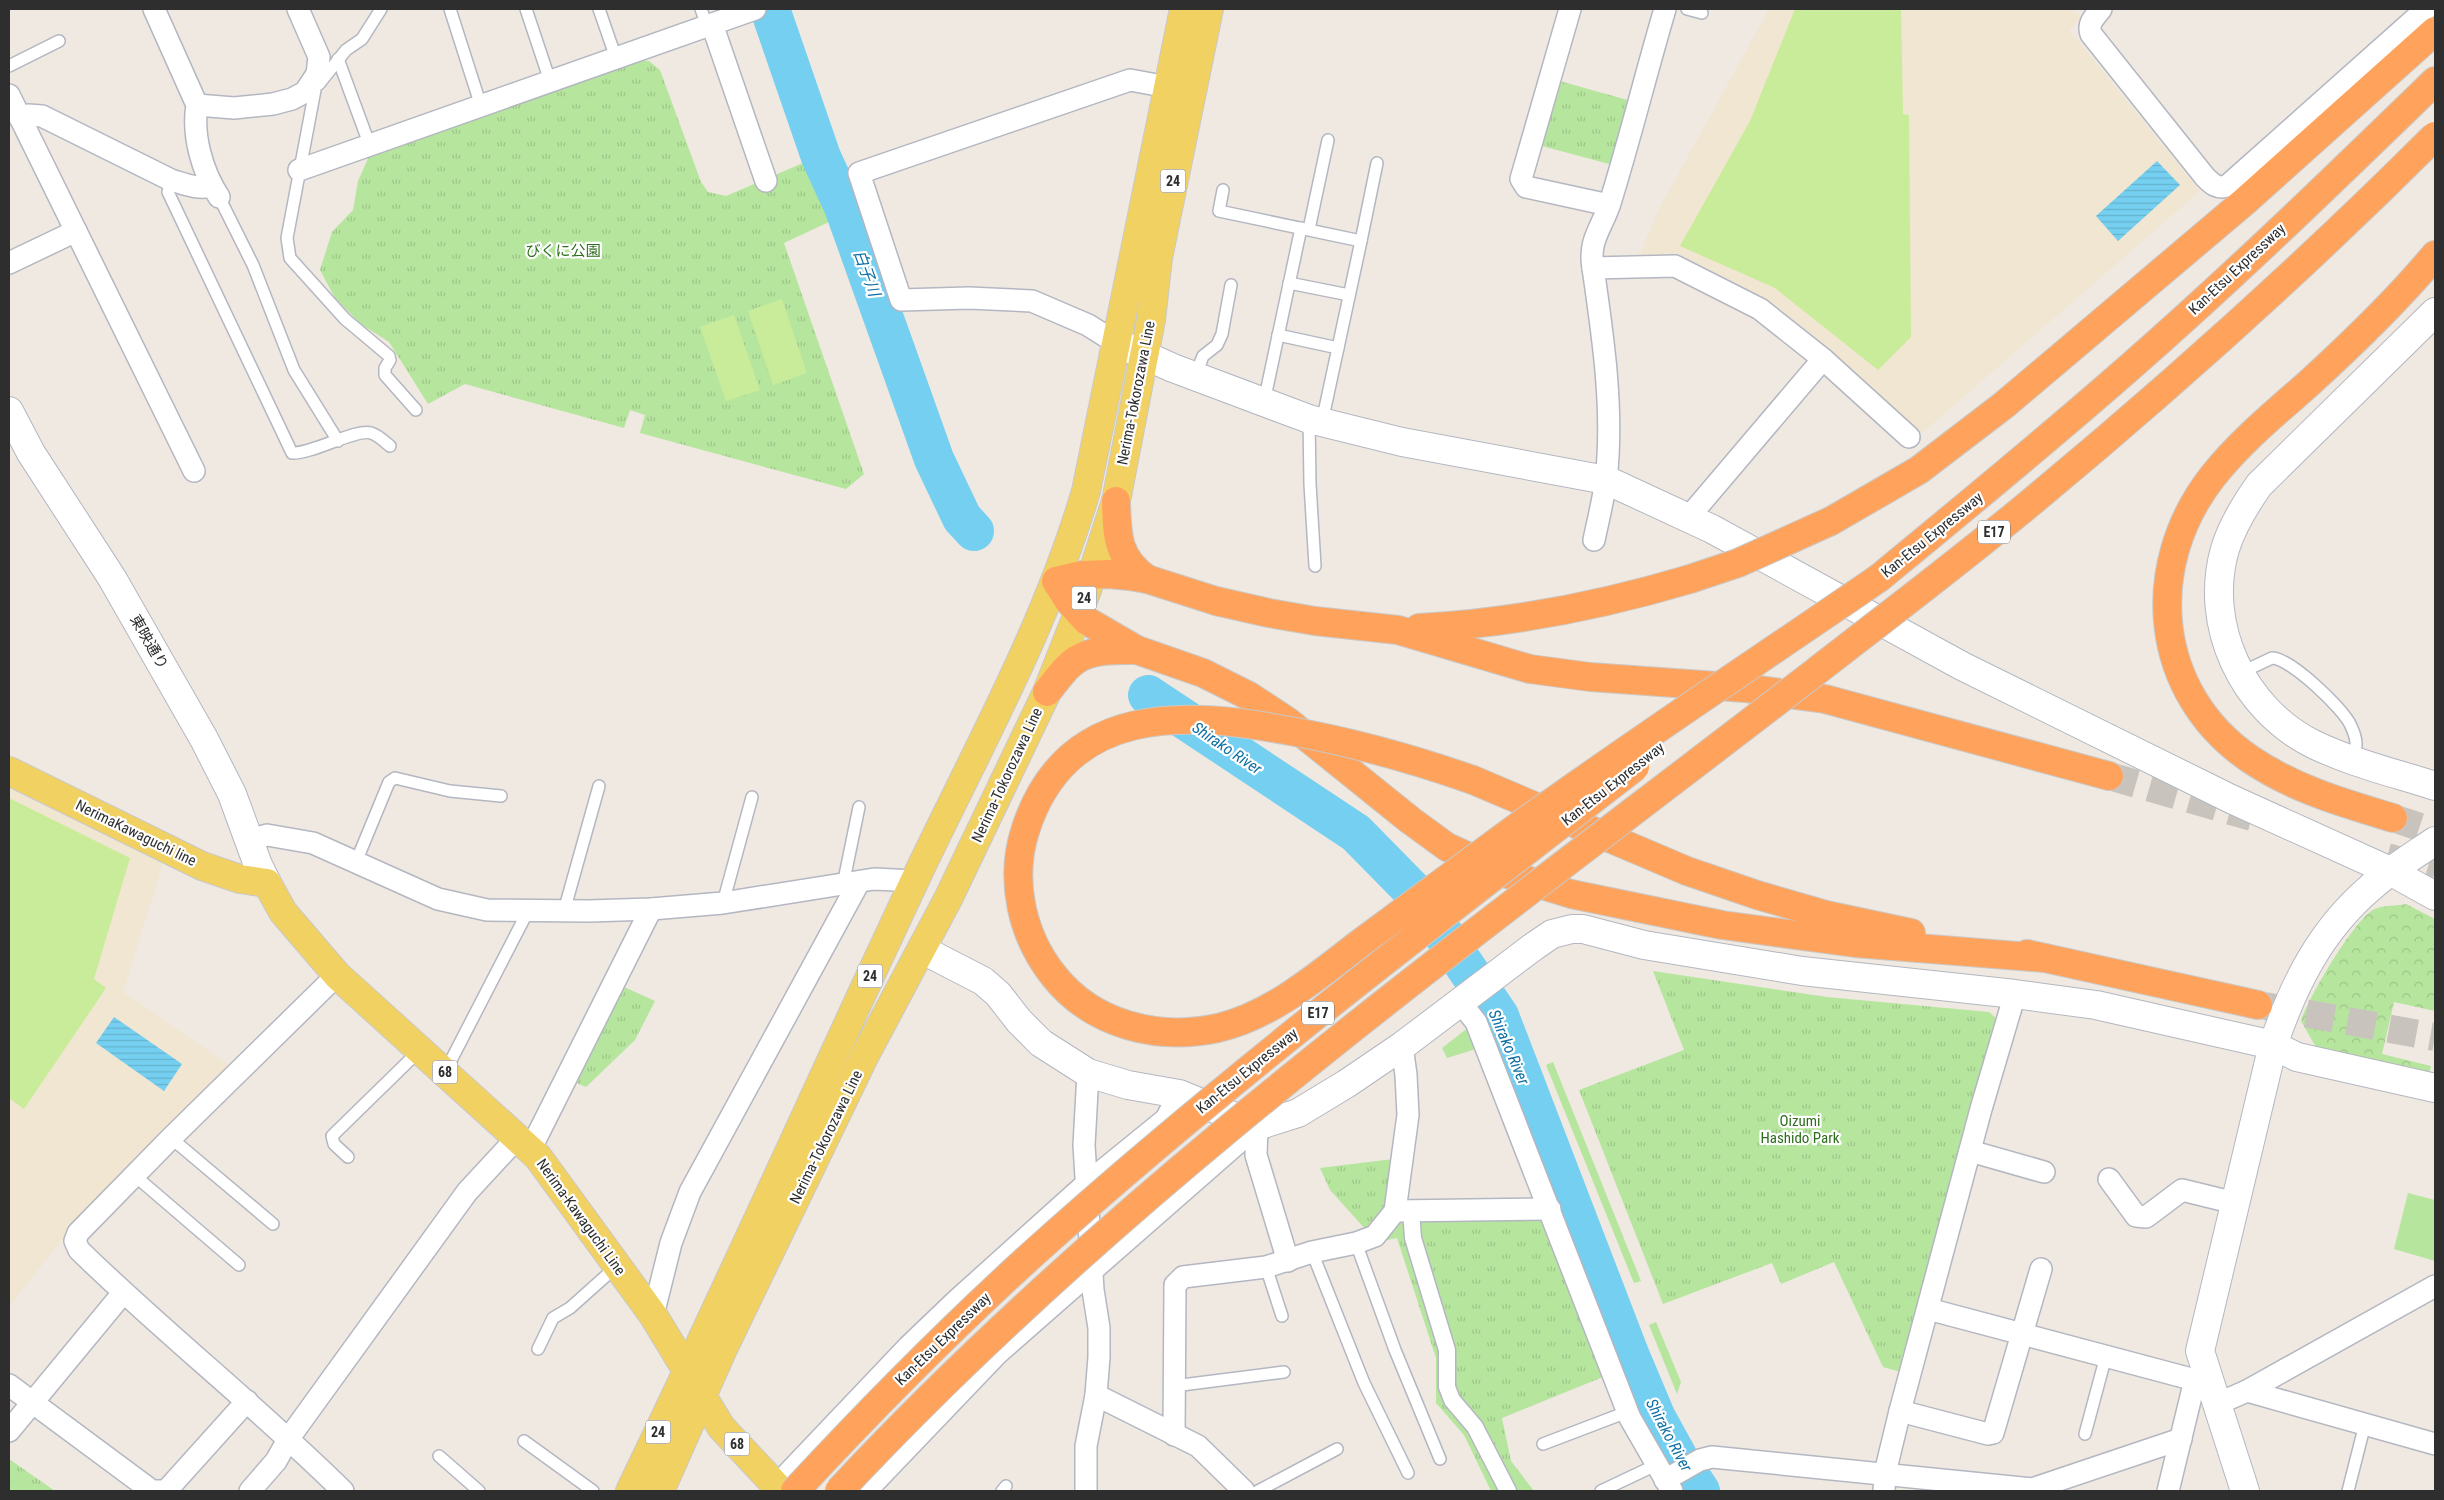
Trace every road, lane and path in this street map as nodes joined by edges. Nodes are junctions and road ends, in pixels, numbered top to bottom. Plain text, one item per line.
1 (154, 9) edge
2 (298, 9) edge
3 (381, 9) edge
4 (450, 9) edge
5 (526, 9) edge
6 (599, 9) edge
7 (754, 9) edge
8 (1184, 9) edge
9 (1209, 9) edge
10 (1570, 9) edge
11 (1665, 9) edge
12 (1687, 9) edge
13 (2101, 9) edge
14 (2426, 9) edge
15 (1702, 13) dead end
16 (710, 20) edge
17 (2435, 31) edge
18 (59, 41) dead end
19 (616, 58) junction
20 (338, 59) junction
21 (9, 66) edge
22 (550, 81) junction
23 (2435, 81) edge
24 (1168, 87) junction
25 (312, 88) junction
26 (9, 95) edge
27 (197, 105) junction
28 (481, 106) junction
29 (20, 118) junction
30 (2435, 136) edge
31 (1328, 140) dead end
32 (370, 146) junction
33 (1376, 163) dead end
34 (299, 170) junction
35 (171, 180) junction
36 (766, 181) dead end
37 (1223, 190) dead end
38 (216, 192) junction
39 (1609, 205) junction
40 (1305, 229) junction
41 (76, 231) junction
42 (1360, 241) junction
43 (2435, 255) edge
44 (9, 263) edge
45 (1592, 268) junction
46 (1289, 283) junction
47 (1231, 285) dead end
48 (1349, 295) junction
49 (2435, 312) edge
50 (1278, 335) junction
51 (1116, 342) junction
52 (1338, 348) junction
53 (1144, 355) junction
54 (1823, 359) junction
55 (1195, 377) junction
56 (1264, 402) junction
57 (416, 410) dead end
58 (9, 411) edge
59 (1316, 420) junction
60 (1910, 437) dead end
61 (338, 441) junction
62 (390, 446) dead end
63 (194, 471) dead end
64 (1606, 480) junction
65 (1116, 501) junction
66 (1688, 518) junction
67 (1594, 540) dead end
68 (1315, 566) dead end
69 (1093, 574) junction
70 (1879, 578) junction
71 (1147, 579) junction
72 (1056, 581) junction
73 (1078, 613) junction
74 (1398, 630) junction
75 (1137, 650) junction
76 (2240, 673) junction
77 (1047, 692) junction
78 (2352, 760) junction
79 (9, 770) edge
80 (2109, 776) tunnel mouth
81 (599, 786) dead end
82 (2435, 786) edge
83 (501, 796) dead end
84 (752, 797) dead end
85 (859, 807) dead end
86 (2393, 818) tunnel mouth
87 (250, 840) junction
88 (2435, 841) edge
89 (356, 862) junction
90 (2390, 871) junction
91 (915, 881) junction
92 (267, 883) junction
93 (851, 884) junction
94 (2435, 887) edge
95 (2435, 896) edge
96 (723, 903) junction
97 (651, 910) junction
98 (528, 911) junction
99 (564, 911) junction
100 (923, 950) junction
101 (2044, 958) junction
102 (337, 975) junction
103 (2015, 994) junction
104 (1463, 999) junction
105 (2258, 1004) tunnel mouth
106 (2273, 1045) junction
107 (1402, 1046) junction
108 (420, 1050) junction
109 (445, 1072) junction
110 (1088, 1073) junction
111 (2435, 1088) edge
112 (1179, 1094) junction
113 (1257, 1126) junction
114 (171, 1138) junction
115 (524, 1144) junction
116 (1970, 1151) junction
117 (348, 1157) dead end
118 (2044, 1172) dead end
119 (134, 1175) junction
120 (2109, 1179) dead end
121 (1086, 1184) junction
122 (2235, 1203) junction
123 (1550, 1209) junction
124 (1403, 1211) junction
125 (273, 1224) dead end
126 (1356, 1243) junction
127 (1312, 1252) junction
128 (1288, 1260) junction
129 (239, 1265) dead end
130 (616, 1266) junction
131 (1266, 1267) junction
132 (2041, 1268) dead end
133 (1092, 1272) junction
134 (2435, 1286) edge
135 (122, 1293) junction
136 (1928, 1309) junction
137 (653, 1315) junction
138 (1282, 1316) dead end
139 (2023, 1334) junction
140 (538, 1349) dead end
141 (2106, 1356) junction
142 (1284, 1372) dead end
143 (687, 1373) junction
144 (2202, 1378) junction
145 (9, 1385) edge
146 (1174, 1386) junction
147 (2247, 1391) junction
148 (1096, 1395) junction
149 (702, 1398) junction
150 (247, 1401) junction
151 (32, 1403) junction
152 (2217, 1404) junction
153 (1900, 1411) junction
154 (1627, 1412) junction
155 (2365, 1424) junction
156 (9, 1431) edge
157 (2085, 1434) dead end
158 (1174, 1435) junction
159 (289, 1438) junction
160 (2181, 1439) junction
161 (524, 1442) dead end
162 (1544, 1444) dead end
163 (2435, 1444) edge
164 (1337, 1448) dead end
165 (439, 1456) dead end
166 (1440, 1459) dead end
167 (1408, 1473) dead end
168 (1666, 1479) edge
169 (1885, 1482) edge
170 (784, 1489) edge
171 (250, 1491) edge
172 (344, 1491) edge
173 (479, 1491) edge
174 (593, 1491) edge
175 (630, 1491) edge
176 (660, 1491) edge
177 (839, 1491) edge
178 (866, 1491) edge
179 (1086, 1491) edge
180 (1244, 1491) edge
181 (1258, 1491) edge
182 (1508, 1491) edge
183 (1601, 1491) edge
184 (2168, 1491) edge
185 (2245, 1491) edge
186 (2348, 1491) edge

1 - 27 street
2 - 25 street
3 - 20 lane
4 - 28 lane
5 - 22 lane
6 - 19 lane
7 - 16 street
8 - 24 main road, Nerima-Tokorozawa Line / 24
9 - 53 main road, Nerima-Tokorozawa Line / 24
10 - 39 street
11 - 39 street
12 - 15 lane
13 - 14 street
16 - 19 street
16 - 36 street
17 - 74 highway, bridge
18 - 21 lane
19 - 22 street
20 - 25 lane
20 - 32 lane
22 - 28 street
23 - 70 highway, Kan-Etsu Expressway / E17
24 - 51 main road, Nerima-Tokorozawa Line / 24
24 - 51 street
25 - 27 street
25 - 34 lane
26 - 29 street
27 - 38 street
28 - 32 street
29 - 35 street
29 - 41 street
30 - 177 highway, Kan-Etsu Expressway / E17, bridge
31 - 40 lane
32 - 34 street
33 - 42 lane
34 - 57 lane
35 - 38 street
35 - 61 lane
37 - 40 lane
38 - 61 lane
39 - 45 street
40 - 42 lane
40 - 46 lane
41 - 44 street
41 - 63 street
42 - 48 lane
43 - 86 highway
45 - 54 street
45 - 64 street
46 - 48 lane
46 - 50 lane
47 - 55 lane
48 - 52 lane
49 - 76 street
50 - 52 lane
50 - 56 lane
51 - 53 street
51 - 72 main road, Nerima-Tokorozawa Line / 24
52 - 59 lane
53 - 55 street
53 - 65 main road, Nerima-Tokorozawa Line / 24
54 - 60 street
54 - 66 street
55 - 56 street
56 - 59 street
58 - 87 street, 東映通り
59 - 64 street
59 - 68 lane
61 - 62 lane
64 - 66 street
64 - 67 street
65 - 69 main road, Nerima-Tokorozawa Line / 24
65 - 71 highway
66 - 90 street
69 - 71 highway
69 - 72 highway
69 - 73 main road, Nerima-Tokorozawa Line / 24
70 - 101 highway, bridge
70 - 170 highway, Kan-Etsu Expressway / E17, bridge
71 - 74 highway
72 - 73 highway
72 - 91 main road, Nerima-Tokorozawa Line / 24
73 - 75 highway
73 - 77 main road, Nerima-Tokorozawa Line / 24
74 - 80 highway
75 - 77 highway
75 - 101 highway
76 - 78 street
76 - 78 lane
77 - 100 main road, Nerima-Tokorozawa Line / 24
78 - 82 street
79 - 92 main road, NerimaKawaguchi line
81 - 99 lane
83 - 89 lane
84 - 96 lane
85 - 93 lane
87 - 89 street
87 - 92 street, 東映通り
88 - 90 street
89 - 98 street
90 - 94 street
90 - 95 street
90 - 106 street
91 - 93 street
91 - 143 main road, Nerima-Tokorozawa Line / 24
92 - 102 main road, Nerima-Kawaguchi Line / 68
93 - 96 street
93 - 137 street
96 - 97 street
97 - 99 street
97 - 115 street
98 - 99 street
98 - 109 lane
100 - 110 street
100 - 149 main road, Nerima-Tokorozawa Line / 24
101 - 105 highway
102 - 108 main road, Nerima-Kawaguchi Line / 68
102 - 114 street
103 - 104 street
103 - 106 street
103 - 116 street
104 - 107 street
104 - 123 street
106 - 111 street
106 - 122 street
107 - 113 street
107 - 124 street
108 - 109 main road, Nerima-Kawaguchi Line / 68
108 - 117 lane
109 - 115 main road, Nerima-Kawaguchi Line / 68
110 - 112 street
110 - 121 street
112 - 113 street
112 - 121 street
113 - 128 street
113 - 133 street
114 - 119 street
114 - 125 lane
115 - 130 main road, Nerima-Kawaguchi Line / 68
115 - 159 street
116 - 118 street
116 - 136 street
119 - 129 lane
119 - 135 street
120 - 122 street
121 - 133 street
121 - 170 street
122 - 144 street
123 - 124 street
123 - 154 street
124 - 126 street
124 - 182 street
126 - 127 street
126 - 166 lane
127 - 128 street
127 - 167 lane
128 - 131 street
130 - 137 main road, Nerima-Kawaguchi Line / 68
130 - 140 lane
131 - 138 lane
131 - 146 street
132 - 139 street
133 - 148 street
133 - 178 street
134 - 147 street
135 - 150 street
135 - 151 street
136 - 139 street
136 - 153 street
137 - 143 main road, Nerima-Kawaguchi Line / 68
139 - 141 street
139 - 153 street
141 - 144 street
141 - 157 lane
142 - 146 lane
143 - 149 main road, Nerima-Kawaguchi Line / 68
143 - 175 main road, Nerima-Tokorozawa Line / 24
144 - 152 street
144 - 160 street
145 - 151 street
146 - 158 street
147 - 152 street
147 - 155 street
148 - 158 street
148 - 179 street
149 - 170 main road, Nerima-Kawaguchi Line / 68
149 - 176 main road, Nerima-Tokorozawa Line / 24
150 - 151 street
150 - 159 street
151 - 156 street
152 - 185 street
153 - 169 street
154 - 162 lane
154 - 168 street
155 - 163 street
155 - 186 lane
158 - 180 street
159 - 171 street
159 - 172 street
160 - 169 street
160 - 184 street
161 - 174 lane
164 - 181 lane
165 - 173 lane
168 - 169 street
168 - 183 lane

